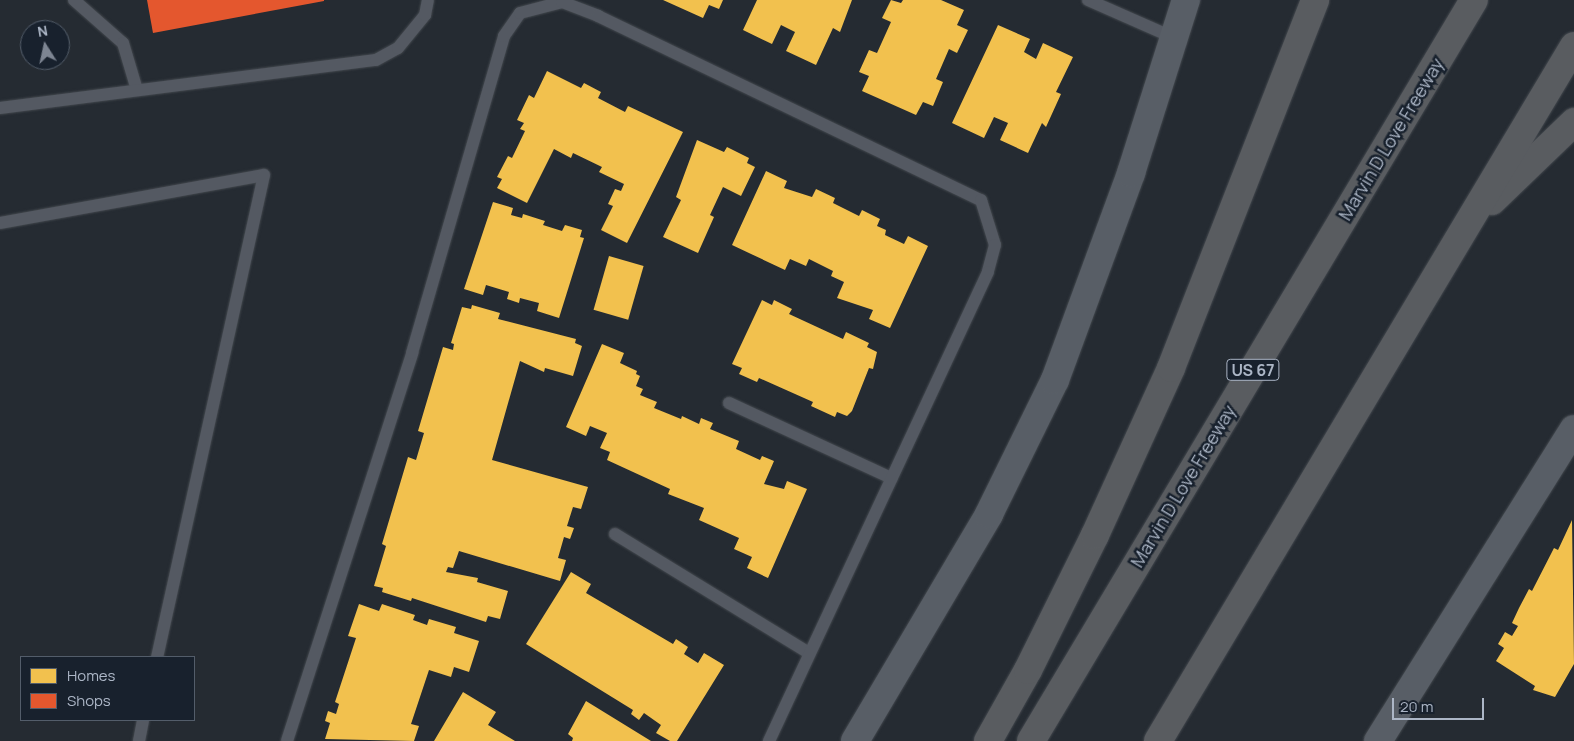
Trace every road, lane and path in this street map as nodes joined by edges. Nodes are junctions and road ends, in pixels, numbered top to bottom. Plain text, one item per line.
1 (74, 0) edge
2 (428, 0) edge
3 (1088, 0) edge
4 (1186, 0) edge
5 (1315, 0) edge
6 (1474, 0) edge
7 (1174, 38) junction
8 (1574, 46) edge
9 (137, 90) junction
10 (0, 108) edge
11 (1574, 122) edge
12 (0, 223) edge
13 (1464, 228) junction
14 (729, 403) dead end
15 (1574, 429) edge
16 (891, 478) junction
17 (615, 534) dead end
18 (810, 653) junction
19 (157, 656) edge
20 (143, 721) edge
21 (138, 741) edge
22 (287, 741) edge
23 (768, 741) edge
24 (855, 741) edge
25 (988, 741) edge
26 (1031, 741) edge
27 (1158, 741) edge
28 (1378, 741) edge

1 - 9 lane
2 - 9 lane
3 - 7 lane
4 - 7 main road
5 - 25 highway
6 - 26 highway, Marvin D Love Freeway / US 67
7 - 24 main road
8 - 13 highway
9 - 10 lane
11 - 13 highway
12 - 19 lane
13 - 27 highway
14 - 16 lane
15 - 28 main road
16 - 18 lane
16 - 22 lane
17 - 18 lane
18 - 23 lane
20 - 21 lane

